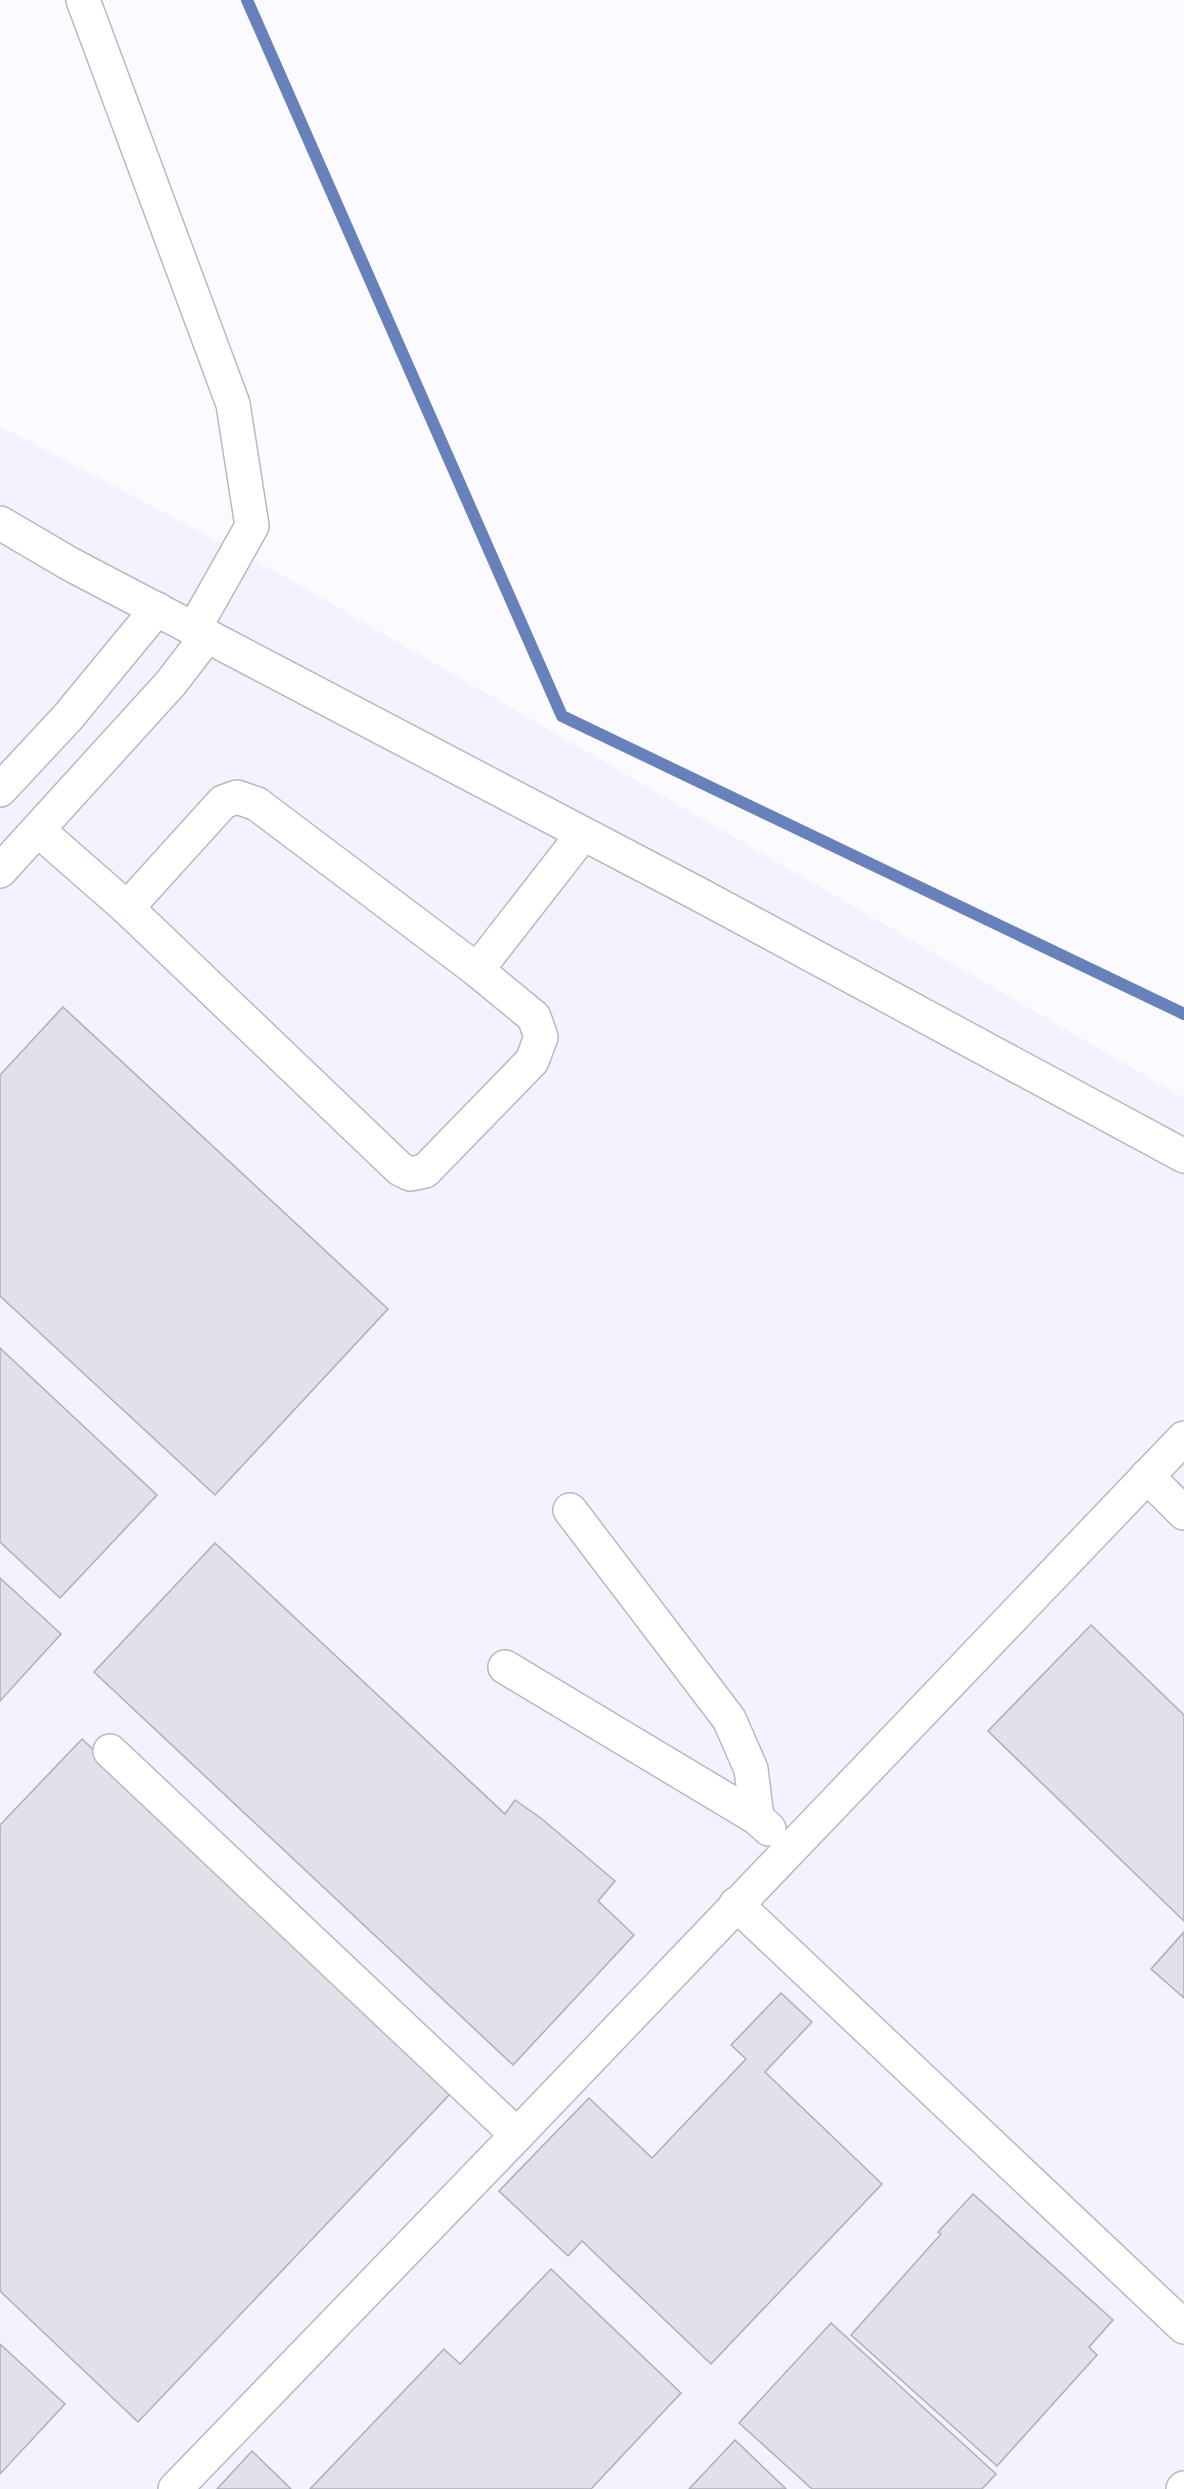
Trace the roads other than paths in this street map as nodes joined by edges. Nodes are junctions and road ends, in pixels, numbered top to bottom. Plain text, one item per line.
1 (83, 0) edge
2 (0, 523) edge
3 (157, 609) junction
4 (200, 633) junction
5 (0, 790) edge
6 (39, 830) junction
7 (583, 834) junction
8 (0, 871) edge
9 (127, 908) junction
10 (477, 970) junction
11 (1184, 1156) edge
12 (1184, 1438) edge
13 (1147, 1476) junction
14 (570, 1510) dead end
15 (1184, 1513) edge
16 (505, 1667) dead end
17 (110, 1751) dead end
18 (757, 1818) junction
19 (790, 1848) junction
20 (736, 1904) junction
21 (517, 2135) junction
22 (1184, 2327) edge
23 (175, 2489) edge

1 - 4 lane
2 - 3 lane
3 - 4 lane
3 - 5 lane
4 - 6 lane
4 - 7 lane
6 - 8 lane
6 - 9 lane
7 - 10 lane
7 - 11 lane
9 - 10 lane
9 - 10 lane
12 - 13 lane
13 - 15 lane
13 - 19 lane
14 - 18 lane
16 - 18 lane
17 - 21 lane
18 - 19 lane
19 - 20 lane
20 - 21 lane
20 - 22 lane
21 - 23 lane

